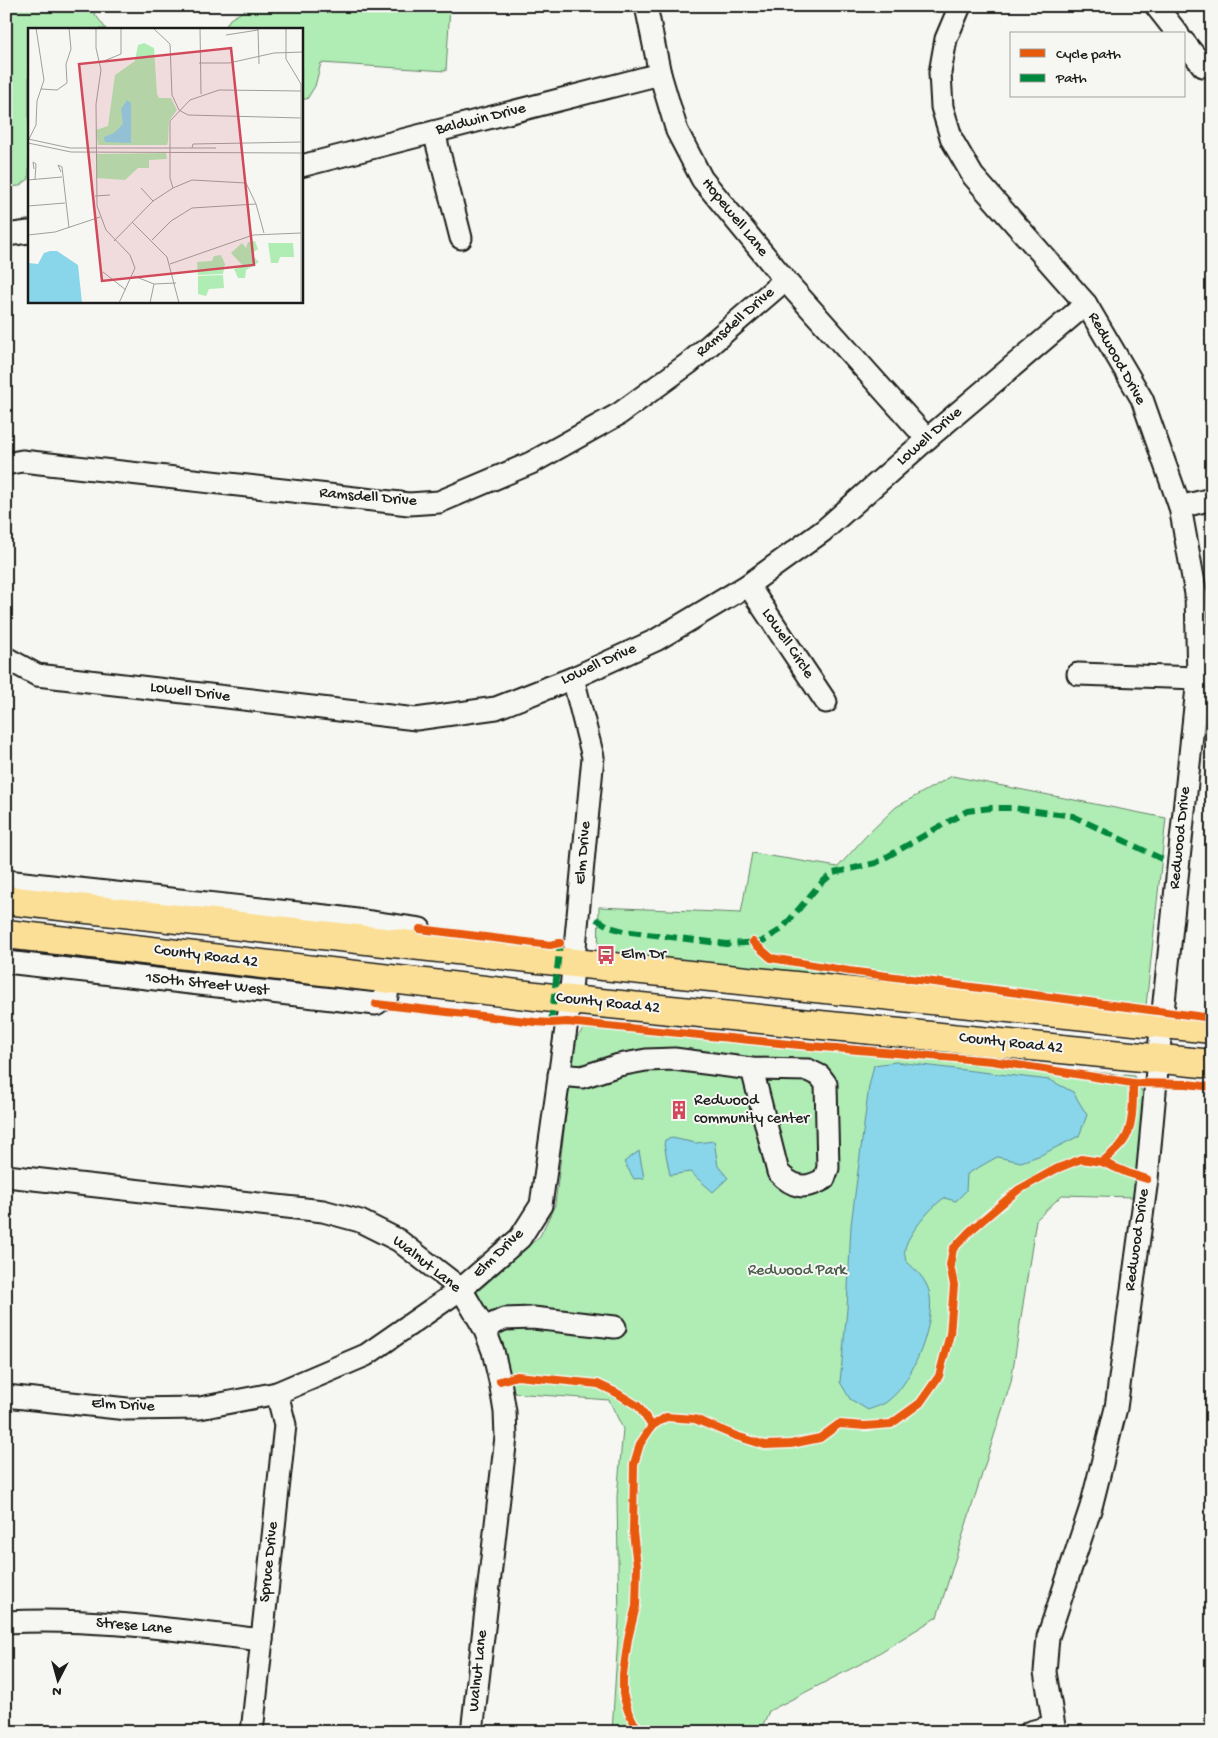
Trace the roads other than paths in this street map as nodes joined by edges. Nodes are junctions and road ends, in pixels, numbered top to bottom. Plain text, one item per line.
1 (646, 6) edge
2 (1156, 6) edge
3 (959, 7) edge
4 (1176, 32) edge
5 (1186, 45) edge
6 (1203, 66) dead end
7 (660, 74) junction
8 (434, 132) junction
9 (302, 166) edge
10 (28, 232) edge
11 (6, 235) edge
12 (461, 238) dead end
13 (784, 280) junction
14 (1086, 304) junction
15 (927, 439) junction
16 (6, 464) edge
17 (1212, 499) edge
18 (1180, 507) junction
19 (748, 585) junction
20 (6, 658) edge
21 (1078, 674) dead end
22 (572, 678) junction
23 (1198, 678) junction
24 (826, 702) dead end
25 (6, 881) edge
26 (6, 900) edge
27 (6, 934) edge
28 (426, 947) junction
29 (6, 962) edge
30 (574, 963) junction
31 (389, 978) junction
32 (570, 1000) junction
33 (1162, 1023) junction
34 (1212, 1028) edge
35 (1158, 1059) junction
36 (1212, 1064) edge
37 (752, 1069) junction
38 (560, 1075) junction
39 (6, 1176) edge
40 (461, 1290) junction
41 (615, 1327) dead end
42 (484, 1328) junction
43 (276, 1393) junction
44 (6, 1396) edge
45 (6, 1622) edge
46 (262, 1640) junction
47 (1054, 1729) edge
48 (252, 1732) edge
49 (472, 1732) edge
50 (1030, 1732) edge

1 - 7 street, Hopewell Lane
2 - 4 street
3 - 14 street, Redwood Drive
5 - 6 street
7 - 8 street, Baldwin Drive
7 - 13 street, Hopewell Lane
8 - 9 street, Baldwin Drive
8 - 12 street
10 - 11 street
13 - 15 street, Hopewell Lane
13 - 16 street, Ramsdell Drive
14 - 15 street, Lowell Drive
14 - 18 street, Redwood Drive
15 - 19 street, Lowell Drive
17 - 18 street
18 - 23 street, Redwood Drive
19 - 22 street, Lowell Drive
19 - 24 street, Lowell Circle
20 - 22 street, Lowell Drive
21 - 23 street
22 - 30 street, Elm Drive
23 - 33 street, Redwood Drive
25 - 28 street
26 - 28 highway
27 - 31 highway, County Road 42
28 - 30 highway
29 - 31 street, 150th Street West
30 - 32 street, Elm Drive
30 - 33 highway
31 - 32 highway, County Road 42
32 - 35 highway, County Road 42
32 - 38 street, Elm Drive
33 - 34 highway
33 - 35 street, Redwood Drive
35 - 36 highway, County Road 42
35 - 47 street, Redwood Drive
37 - 37 street
37 - 38 street
38 - 40 street, Elm Drive
39 - 40 street, Walnut Lane
40 - 42 street, Walnut Lane
40 - 43 street, Elm Drive
41 - 42 street
42 - 49 street, Walnut Lane
43 - 44 street, Elm Drive
43 - 46 street, Spruce Drive
45 - 46 street, Strese Lane
46 - 48 street, Spruce Drive
47 - 50 street

